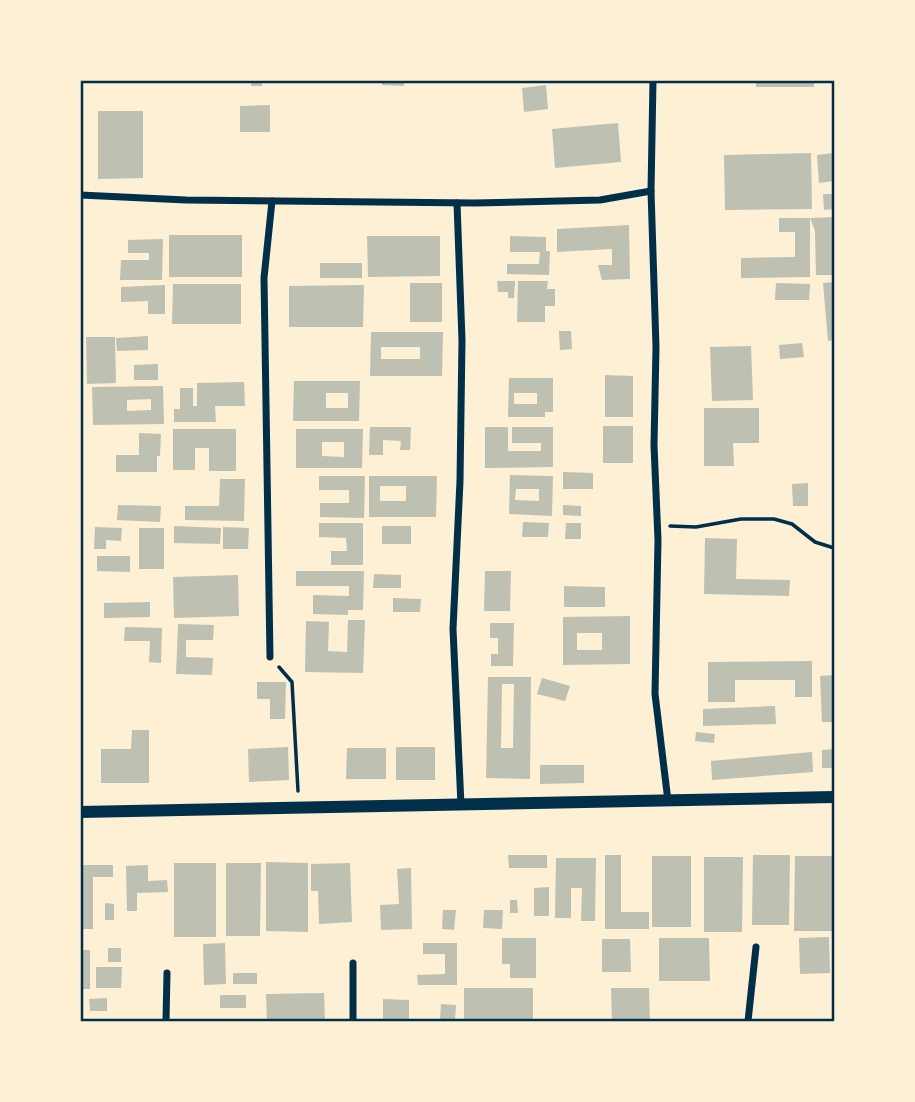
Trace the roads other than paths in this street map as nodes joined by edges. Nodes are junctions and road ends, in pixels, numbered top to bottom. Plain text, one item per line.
1 (653, 80) edge
2 (651, 191) junction
3 (80, 195) edge
4 (272, 201) junction
5 (457, 203) junction
6 (270, 657) road end
7 (835, 797) edge
8 (668, 801) junction
9 (461, 805) junction
10 (80, 812) edge
11 (756, 947) dead end
12 (354, 963) dead end
13 (167, 973) dead end
14 (166, 1021) edge
15 (354, 1021) edge
16 (748, 1021) edge

1 - 2 street
2 - 5 street
2 - 8 street
3 - 4 street
4 - 5 street
4 - 6 street
5 - 9 street
7 - 8 street
8 - 9 street
9 - 10 street
11 - 16 street
12 - 15 street
13 - 14 street

